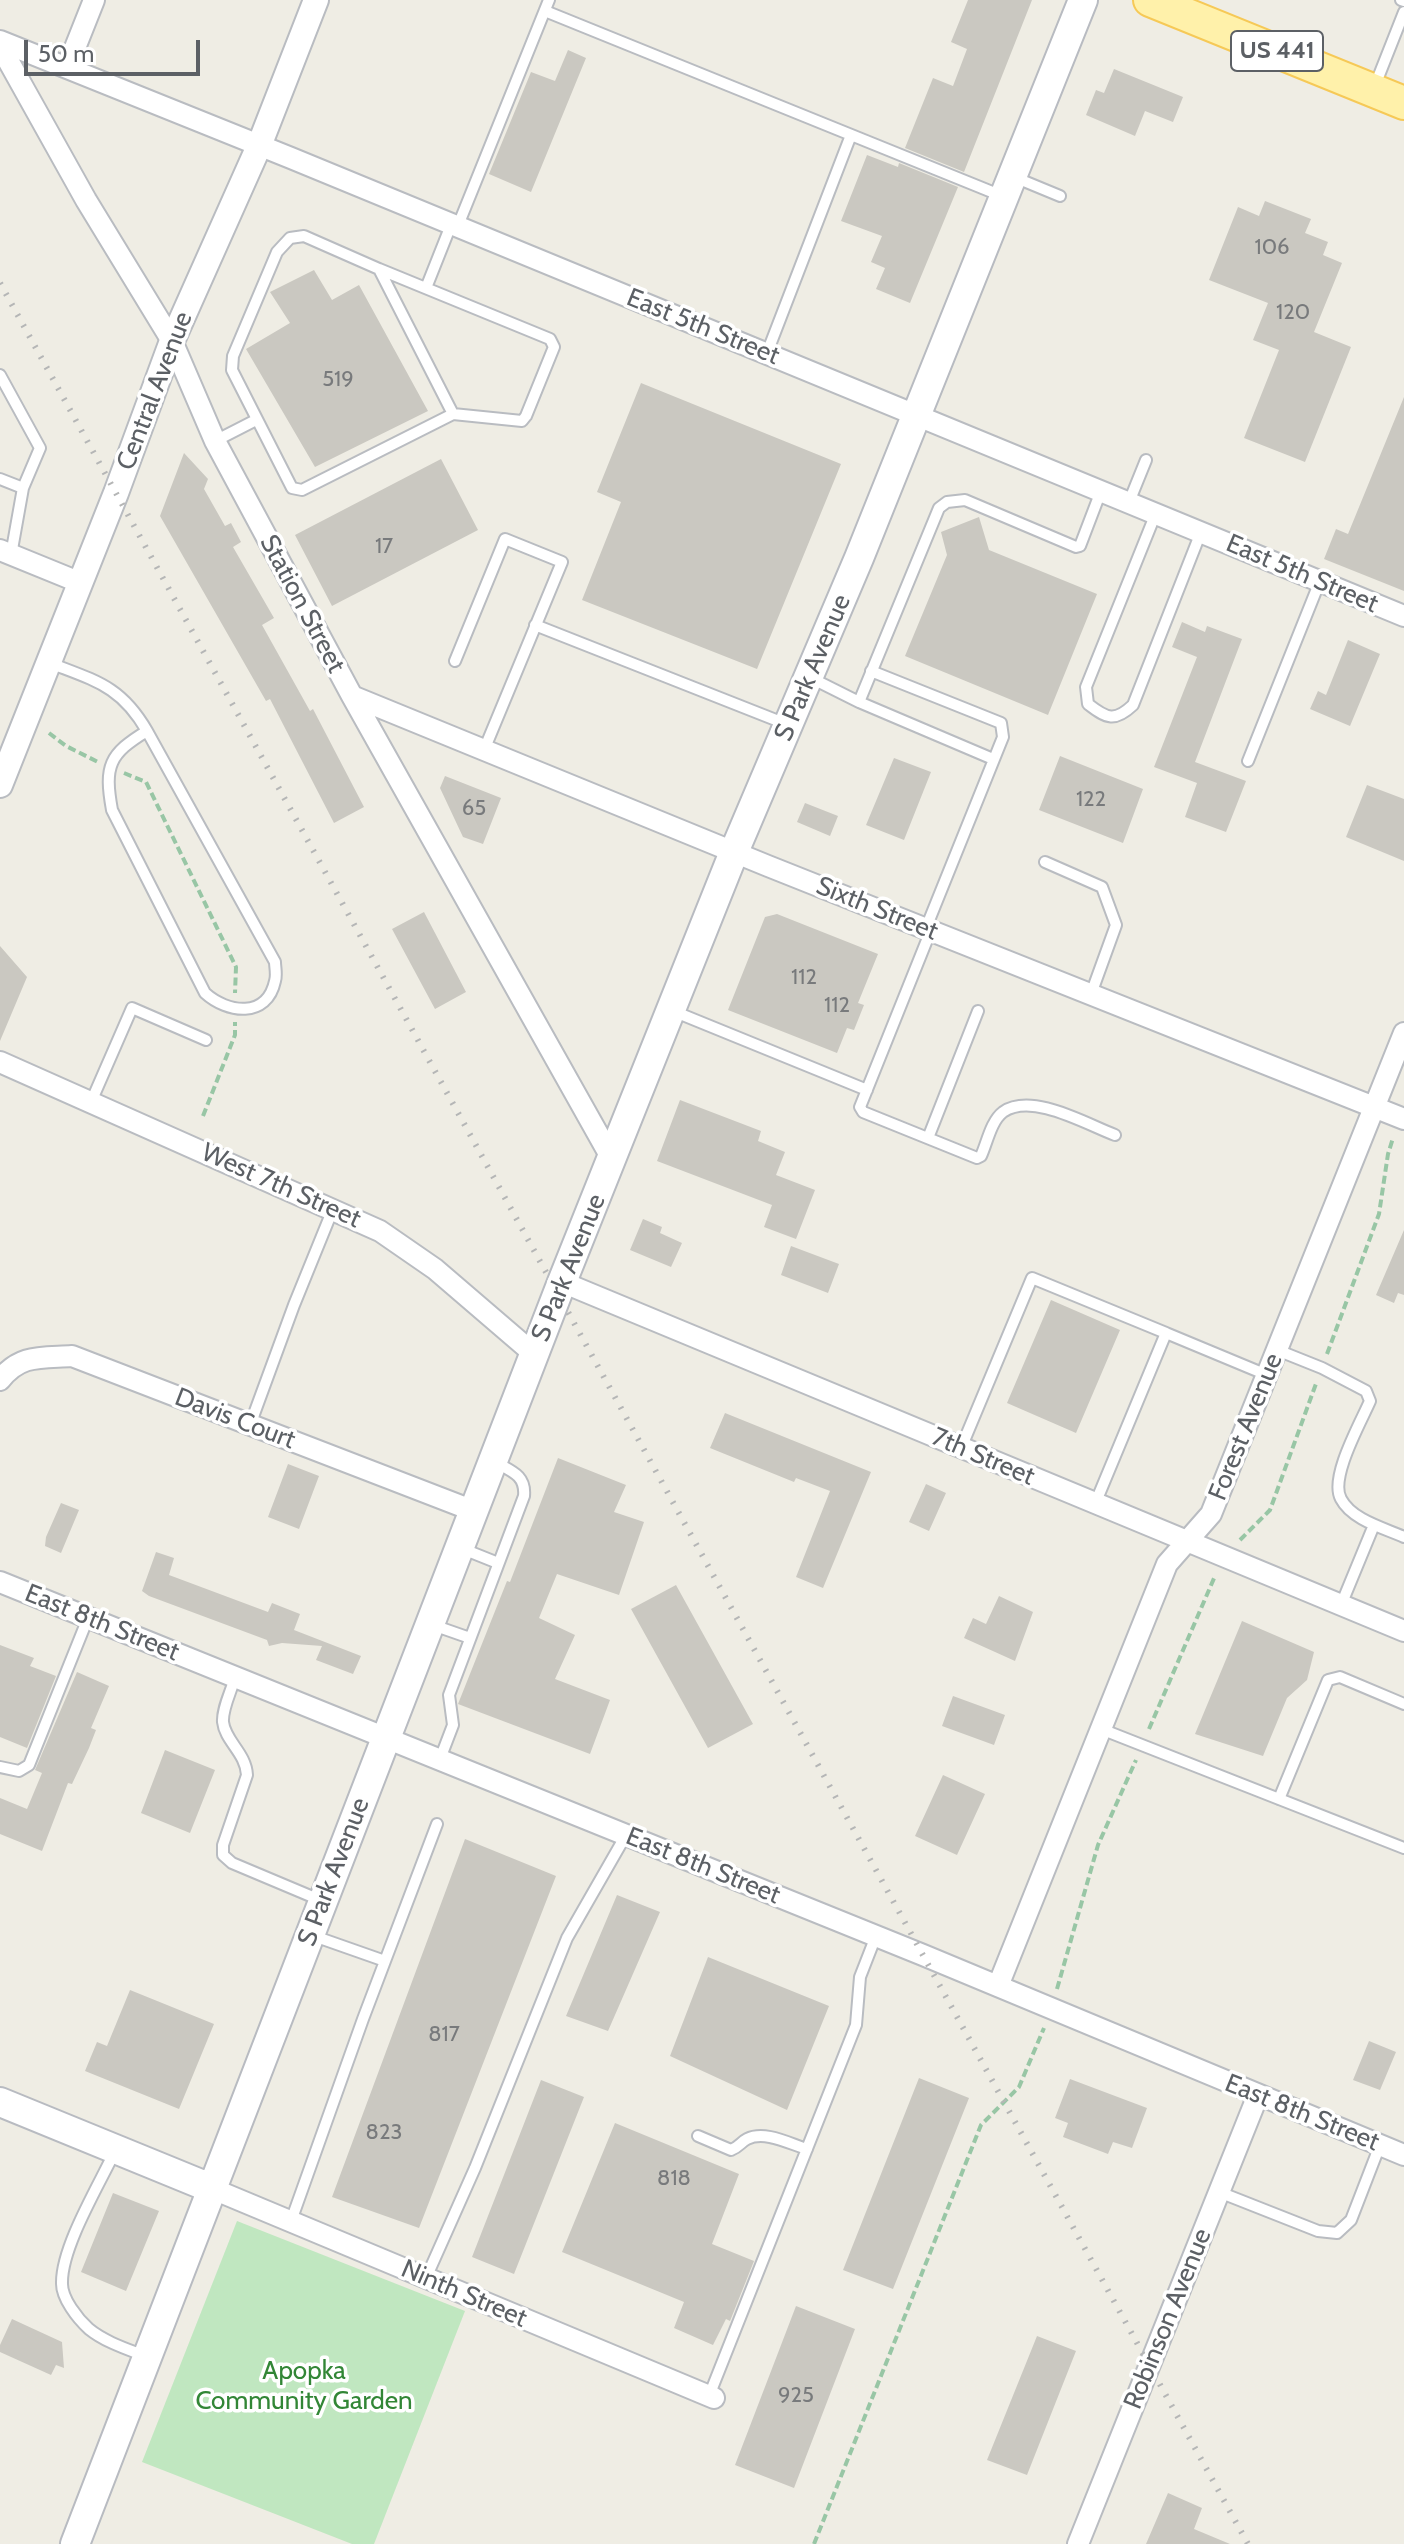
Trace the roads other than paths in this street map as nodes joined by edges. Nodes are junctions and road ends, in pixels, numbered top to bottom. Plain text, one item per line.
1 (94, 0) edge
2 (316, 0) edge
3 (1083, 0) edge
4 (1150, 0) edge
5 (547, 5) edge
6 (1404, 12) edge
7 (0, 44) edge
8 (67, 68) junction
9 (1373, 90) junction
10 (1404, 103) edge
11 (851, 135) junction
12 (259, 146) junction
13 (1008, 187) junction
14 (1060, 196) dead end
15 (454, 226) junction
16 (379, 269) junction
17 (426, 288) junction
18 (172, 341) junction
19 (767, 353) junction
20 (0, 375) edge
21 (453, 414) junction
22 (917, 415) junction
23 (256, 420) junction
24 (215, 441) junction
25 (1146, 460) dead end
26 (0, 479) edge
27 (23, 488) junction
28 (1101, 491) junction
29 (1129, 502) junction
30 (1156, 513) junction
31 (1201, 532) junction
32 (6, 553) edge
33 (1320, 581) junction
34 (81, 583) junction
35 (1404, 616) edge
36 (535, 625) junction
37 (455, 661) dead end
38 (49, 662) junction
39 (871, 671) junction
40 (809, 677) junction
41 (352, 696) junction
42 (859, 702) junction
43 (788, 725) junction
44 (147, 731) junction
45 (484, 750) junction
46 (993, 759) junction
47 (1248, 761) dead end
48 (0, 785) edge
49 (734, 852) junction
50 (1045, 862) dead end
51 (928, 929) junction
52 (1091, 994) junction
53 (671, 1010) junction
54 (978, 1011) dead end
55 (1404, 1033) edge
56 (206, 1040) dead end
57 (0, 1062) edge
58 (867, 1090) junction
59 (91, 1102) junction
60 (1374, 1106) junction
61 (1404, 1119) edge
62 (1115, 1135) dead end
63 (928, 1138) junction
64 (612, 1159) junction
65 (333, 1209) junction
66 (562, 1282) junction
67 (1166, 1333) junction
68 (1277, 1350) junction
69 (534, 1354) junction
70 (1267, 1375) junction
71 (0, 1380) edge
72 (250, 1425) junction
73 (961, 1448) junction
74 (493, 1461) junction
75 (1095, 1504) junction
76 (474, 1511) junction
77 (1374, 1525) junction
78 (1404, 1537) edge
79 (1185, 1542) junction
80 (460, 1547) junction
81 (498, 1563) junction
82 (0, 1582) edge
83 (1341, 1605) junction
84 (88, 1618) junction
85 (429, 1624) junction
86 (1404, 1631) edge
87 (470, 1638) junction
88 (235, 1677) junction
89 (1404, 1704) edge
90 (1101, 1729) junction
91 (384, 1737) junction
92 (440, 1759) junction
93 (0, 1767) edge
94 (1279, 1799) junction
95 (437, 1824) dead end
96 (626, 1835) junction
97 (1404, 1848) edge
98 (323, 1901) junction
99 (310, 1934) junction
100 (876, 1936) junction
101 (385, 1961) junction
102 (998, 1986) junction
103 (1258, 2095) junction
104 (0, 2102) edge
105 (698, 2136) dead end
106 (1380, 2145) junction
107 (116, 2149) junction
108 (807, 2149) junction
109 (1404, 2155) edge
110 (213, 2189) junction
111 (1219, 2192) junction
112 (291, 2221) junction
113 (426, 2278) junction
114 (149, 2357) junction
115 (712, 2397) joint
116 (75, 2544) edge
117 (1078, 2544) edge

1 - 8 street
2 - 12 street, Central Avenue
3 - 13 main road, S Park Avenue
4 - 9 main road, US 441
5 - 11 lane
5 - 15 lane
6 - 9 lane
7 - 8 street, East 5th Street
7 - 18 street, Station Street
8 - 12 street, East 5th Street
9 - 10 main road, US 441
11 - 13 lane
11 - 19 lane
12 - 15 street, East 5th Street
12 - 18 street, Central Avenue
13 - 14 lane
13 - 22 main road, S Park Avenue
15 - 17 lane
15 - 19 street, East 5th Street
16 - 17 lane
16 - 21 lane
16 - 23 lane
17 - 21 lane
18 - 24 street, Station Street
18 - 34 street, Central Avenue
19 - 22 street, East 5th Street
20 - 27 lane
21 - 23 lane
22 - 28 street, East 5th Street
22 - 40 main road, S Park Avenue
23 - 24 lane
24 - 41 street, Station Street
25 - 29 lane
26 - 27 lane
27 - 32 lane
28 - 29 street, East 5th Street
28 - 39 lane
29 - 30 street, East 5th Street
30 - 31 street, East 5th Street
30 - 31 lane
31 - 33 street, East 5th Street
32 - 34 street
33 - 35 street, East 5th Street
33 - 47 lane
34 - 38 street, Central Avenue
36 - 37 lane
36 - 43 lane
36 - 45 lane
38 - 44 lane
38 - 48 street, Central Avenue
39 - 42 lane
39 - 46 lane
40 - 42 lane
40 - 43 main road, S Park Avenue
41 - 45 street, Sixth Street
41 - 64 street, Station Street
42 - 46 lane
43 - 49 main road, S Park Avenue
44 - 44 lane
45 - 49 street, Sixth Street
46 - 51 lane
49 - 51 street, Sixth Street
49 - 53 main road, S Park Avenue
50 - 52 lane
51 - 52 street, Sixth Street
51 - 58 lane
52 - 60 street, Sixth Street
53 - 58 lane
53 - 64 main road, S Park Avenue
54 - 63 lane
55 - 60 street, Forest Avenue
56 - 59 lane
57 - 59 street, West 7th Street
58 - 63 lane
59 - 65 street, West 7th Street
60 - 61 street, Sixth Street
60 - 68 street, Forest Avenue
62 - 63 lane
64 - 66 main road, S Park Avenue
65 - 69 street, West 7th Street
65 - 72 lane
66 - 69 main road, S Park Avenue
66 - 73 street, 7th Street
67 - 70 lane
67 - 73 lane
67 - 75 lane
68 - 70 street, Forest Avenue
68 - 77 lane
69 - 74 main road, S Park Avenue
70 - 79 street, Forest Avenue
71 - 72 street, Davis Court
72 - 76 street, Davis Court
73 - 75 street, 7th Street
74 - 76 main road, S Park Avenue
74 - 81 lane
75 - 79 street, 7th Street
76 - 80 main road, S Park Avenue
77 - 78 lane
77 - 83 lane
79 - 83 street, 7th Street
79 - 90 street, Forest Avenue
80 - 81 lane
80 - 85 main road, S Park Avenue
81 - 87 lane
82 - 84 street, East 8th Street
83 - 86 street, 7th Street
84 - 88 street, East 8th Street
84 - 93 lane
85 - 87 lane
85 - 91 main road, S Park Avenue
87 - 92 lane
88 - 91 street, East 8th Street
88 - 98 lane
89 - 94 lane
90 - 94 lane
90 - 102 street, Forest Avenue
91 - 92 street, East 8th Street
91 - 98 main road, S Park Avenue
92 - 96 street, East 8th Street
94 - 97 lane
95 - 101 lane
96 - 100 street, East 8th Street
96 - 113 lane
98 - 99 main road, S Park Avenue
99 - 101 lane
99 - 110 main road, S Park Avenue
100 - 102 street, East 8th Street
100 - 108 lane
101 - 112 lane
102 - 103 street, East 8th Street
103 - 106 street, East 8th Street
103 - 111 street, Robinson Avenue
104 - 107 main road
105 - 108 lane
106 - 109 street, East 8th Street
106 - 111 lane
107 - 110 main road
107 - 114 lane
108 - 115 lane
110 - 112 street, Ninth Street
110 - 114 main road, S Park Avenue
111 - 117 street, Robinson Avenue
112 - 113 street, Ninth Street
113 - 115 street, Ninth Street
114 - 116 main road, S Park Avenue

